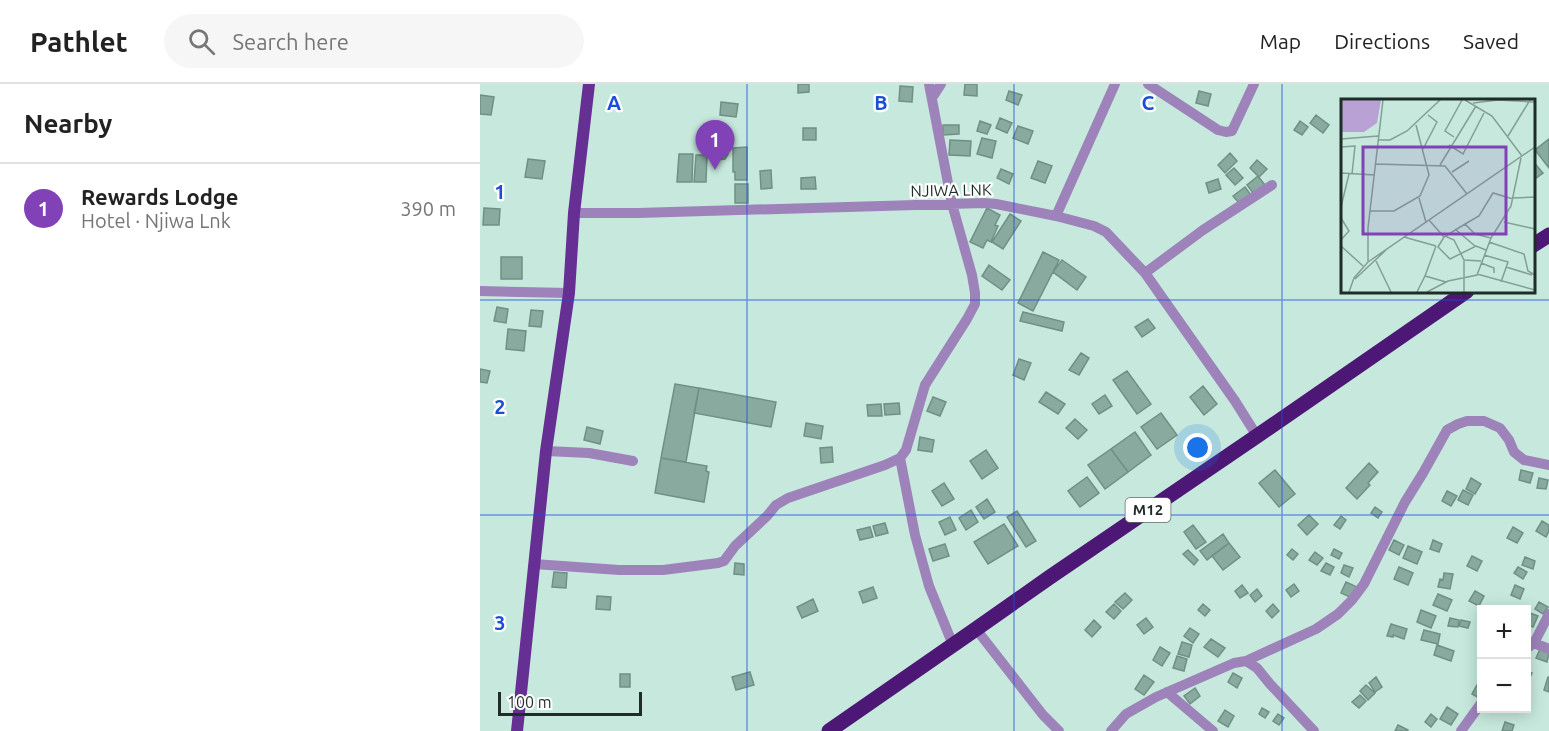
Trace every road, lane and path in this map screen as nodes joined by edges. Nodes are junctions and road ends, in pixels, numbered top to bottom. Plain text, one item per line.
1 (589, 84) edge
2 (928, 84) edge
3 (941, 84) edge
4 (1115, 84) edge
5 (1148, 84) edge
6 (1254, 84) edge
7 (932, 98) junction
8 (1272, 185) dead end
9 (952, 204) junction
10 (574, 213) junction
11 (1056, 216) junction
12 (1549, 235) edge
13 (1534, 245) edge
14 (1145, 273) junction
15 (480, 291) edge
16 (568, 292) junction
17 (1466, 292) edge
18 (1257, 436) junction
19 (546, 451) junction
20 (900, 458) junction
21 (633, 461) dead end
22 (1549, 465) edge
23 (534, 564) junction
24 (1549, 614) edge
25 (976, 629) junction
26 (1531, 644) edge
27 (953, 645) junction
28 (1531, 646) edge
29 (1549, 649) edge
30 (1246, 662) junction
31 (1167, 692) junction
32 (1477, 709) edge
33 (517, 731) edge
34 (829, 731) edge
35 (1059, 731) edge
36 (1111, 731) edge
37 (1213, 731) edge
38 (1314, 731) edge
39 (1461, 731) edge

1 - 10 main road
2 - 7 street
3 - 7 street
4 - 11 street
5 - 6 street
7 - 9 street
8 - 14 street
9 - 10 street, NJIWA LNK
9 - 11 street, NJIWA LNK
9 - 20 street
10 - 16 main road
11 - 14 street, NJIWA LNK
12 - 13 highway
14 - 18 street, NJIWA LNK
15 - 16 street
16 - 19 main road
17 - 18 highway, M12
18 - 25 highway, M12
19 - 21 street
19 - 23 main road
20 - 23 street
20 - 27 street
22 - 30 street
23 - 33 main road
24 - 26 street
25 - 27 highway, M12
25 - 35 street
27 - 34 highway, M12
28 - 29 street
30 - 31 street
30 - 38 street
31 - 36 street
31 - 37 street
32 - 39 street

